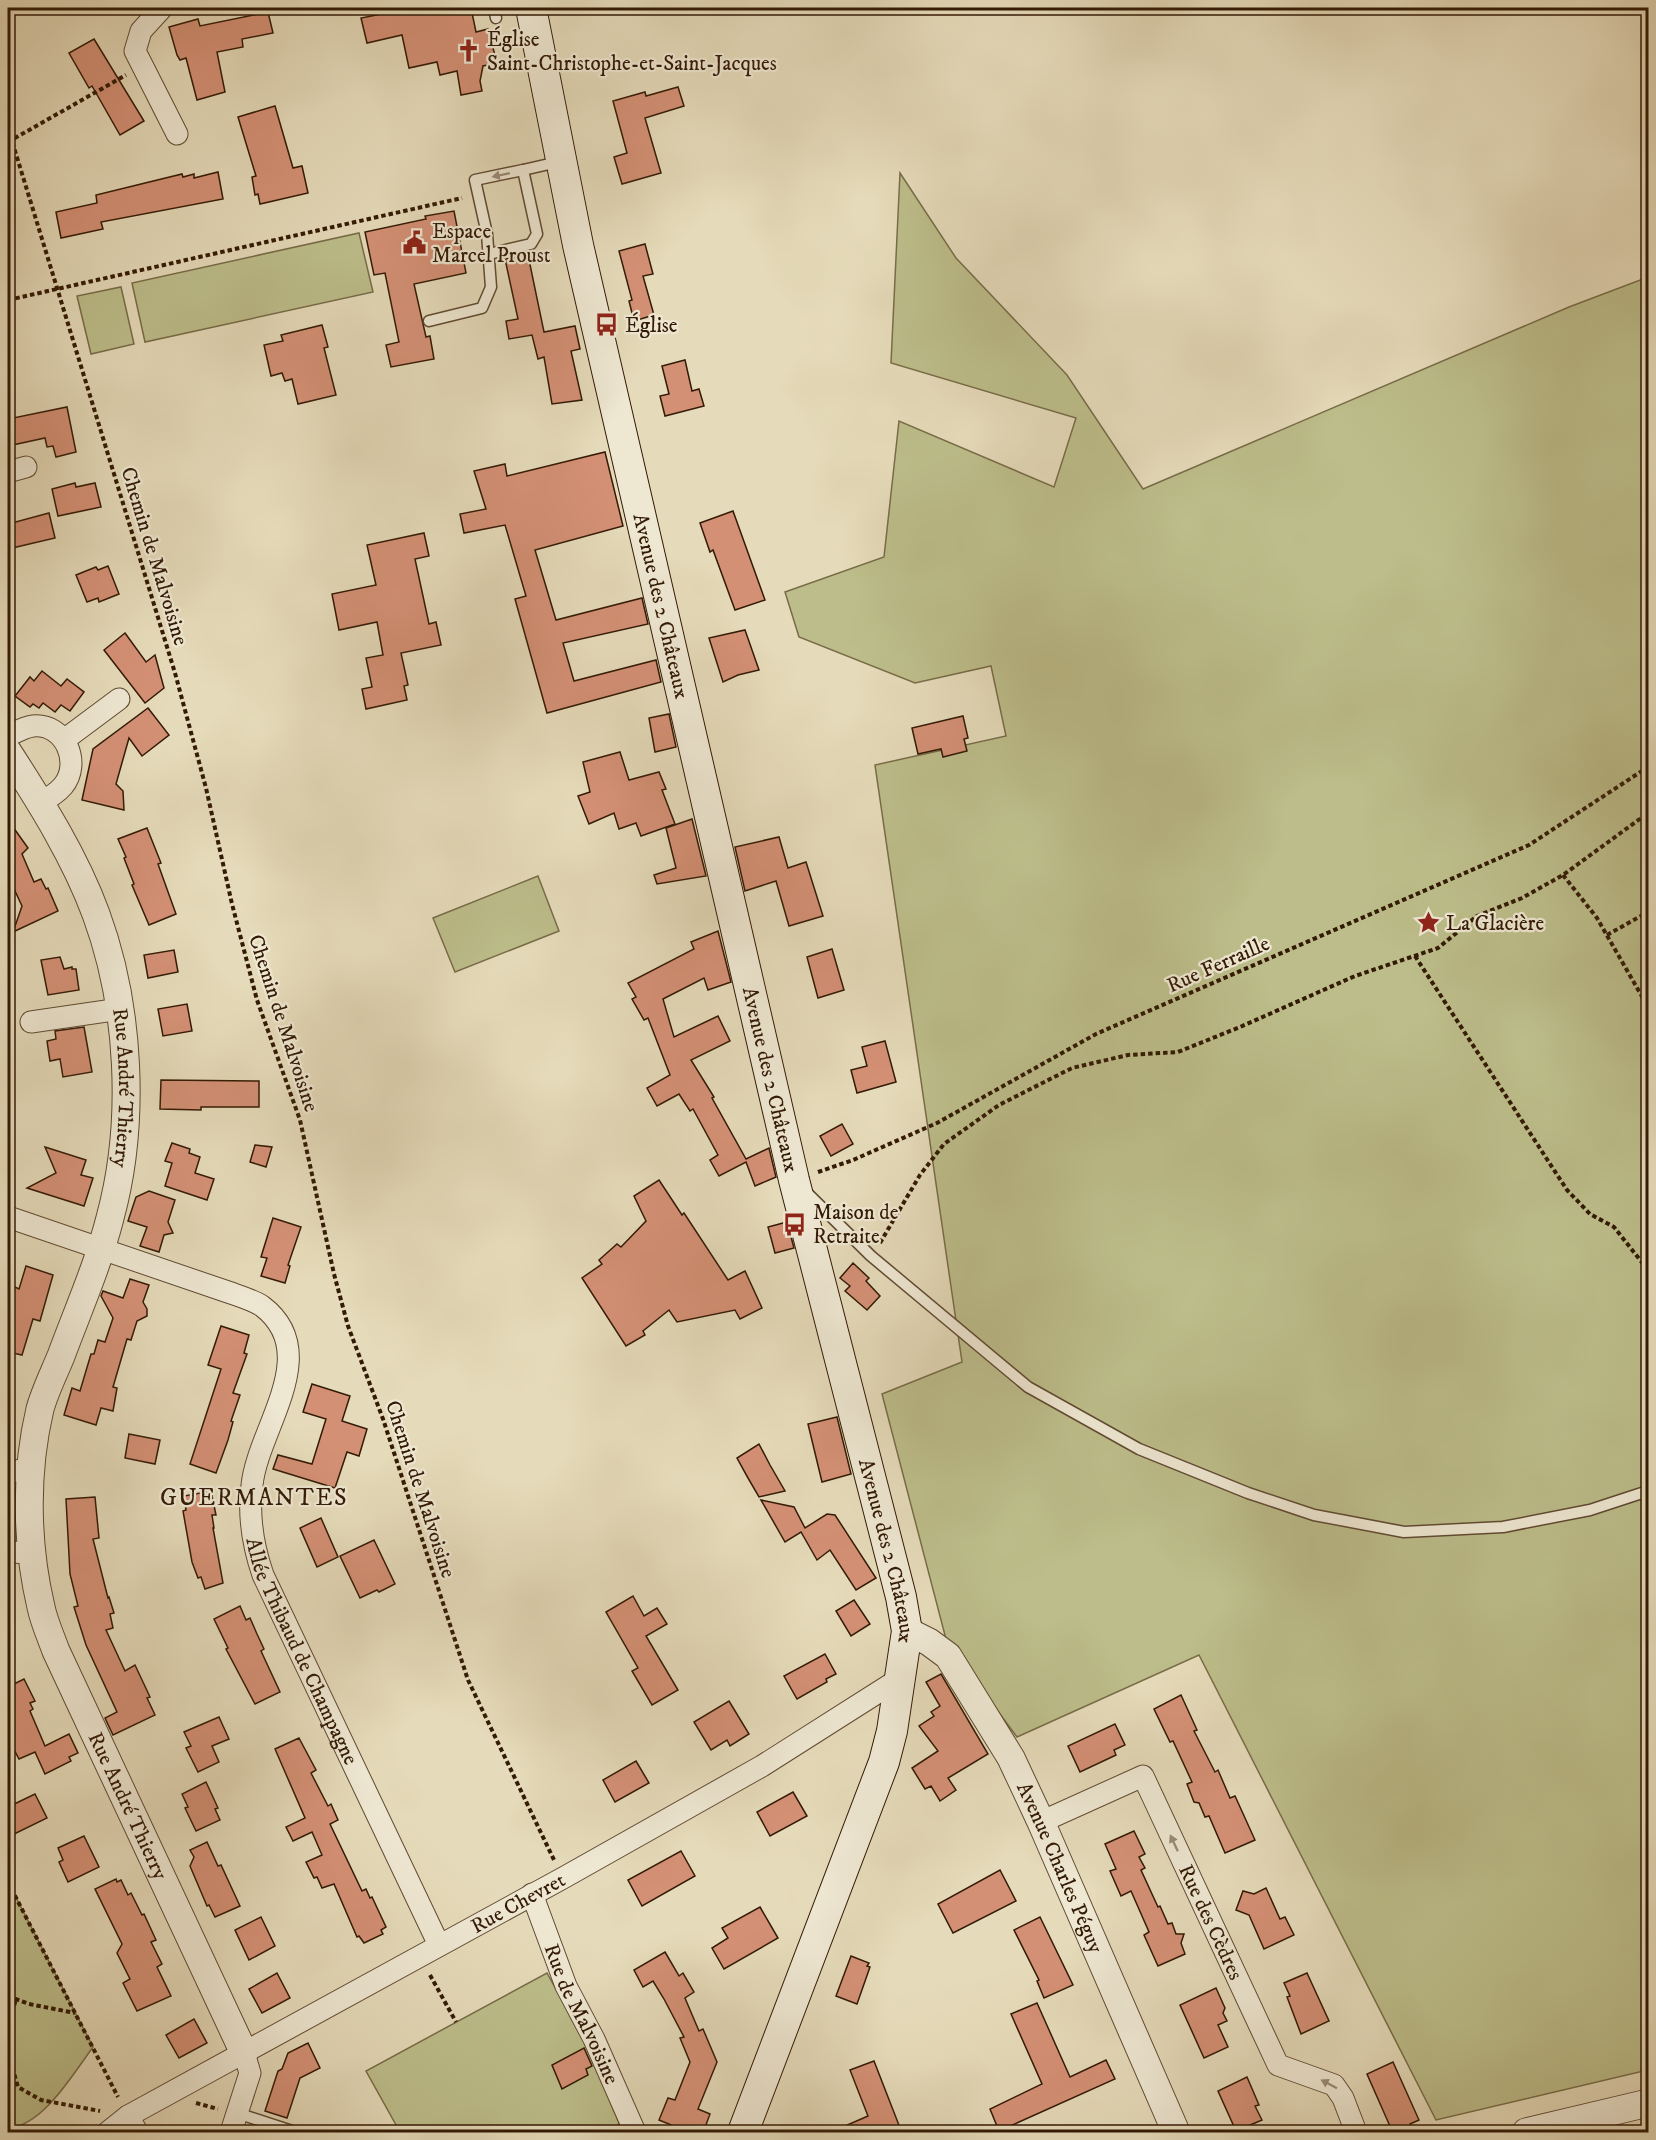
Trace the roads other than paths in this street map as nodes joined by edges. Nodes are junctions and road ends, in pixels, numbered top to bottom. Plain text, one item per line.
1 (162, 8) edge
2 (531, 8) edge
3 (177, 134) dead end
4 (561, 161) junction
5 (523, 170) junction
6 (489, 254) junction
7 (429, 321) dead end
8 (119, 699) dead end
9 (8, 736) edge
10 (64, 740) junction
11 (12, 769) edge
12 (40, 802) junction
13 (120, 1009) junction
14 (31, 1022) dead end
15 (794, 1180) junction
16 (8, 1217) edge
17 (101, 1250) junction
18 (19, 1471) edge
19 (1648, 1491) edge
20 (20, 1552) edge
21 (907, 1631) junction
22 (899, 1679) junction
23 (1041, 1822) junction
24 (532, 1894) junction
25 (439, 1946) junction
26 (244, 2053) junction
27 (1648, 2103) edge
28 (234, 2123) edge
29 (132, 2124) edge
30 (292, 2131) dead end
31 (108, 2133) edge
32 (635, 2133) edge
33 (742, 2133) edge
34 (1176, 2133) edge
35 (1356, 2133) edge
36 (1526, 2133) edge

1 - 3 street
2 - 4 main road, Avenue des 2 Châteaux
4 - 5 lane
4 - 15 main road, Avenue des 2 Châteaux
5 - 6 lane
5 -> 6 lane
6 - 7 lane
8 - 10 street
9 - 10 street
10 - 12 street
11 - 12 street, Rue André Thierry
12 - 13 street, Rue André Thierry
13 - 14 street
13 - 17 street, Rue André Thierry
15 - 19 lane
15 - 21 main road, Avenue des 2 Châteaux
16 - 17 street, Allée Thibaud de Champagne
17 - 18 street, Rue André Thierry
17 - 25 street, Allée Thibaud de Champagne
18 - 20 street, Rue André Thierry
20 - 26 street, Rue André Thierry
21 - 22 main road, Avenue des 2 Châteaux
21 - 23 street, Avenue Charles Péguy
22 - 24 street, Rue Chevret
22 - 33 main road, Avenue des 2 Châteaux
23 - 34 street, Avenue Charles Péguy
35 -> 23 street, Rue des Cèdres
24 - 25 street, Rue Chevret
24 - 32 street, Rue de Malvoisine
25 - 26 street, Rue Chevret
26 - 28 street
26 - 29 street, Rue Chevret
27 - 36 street
28 - 30 lane
29 - 31 street, Rue Chevret

